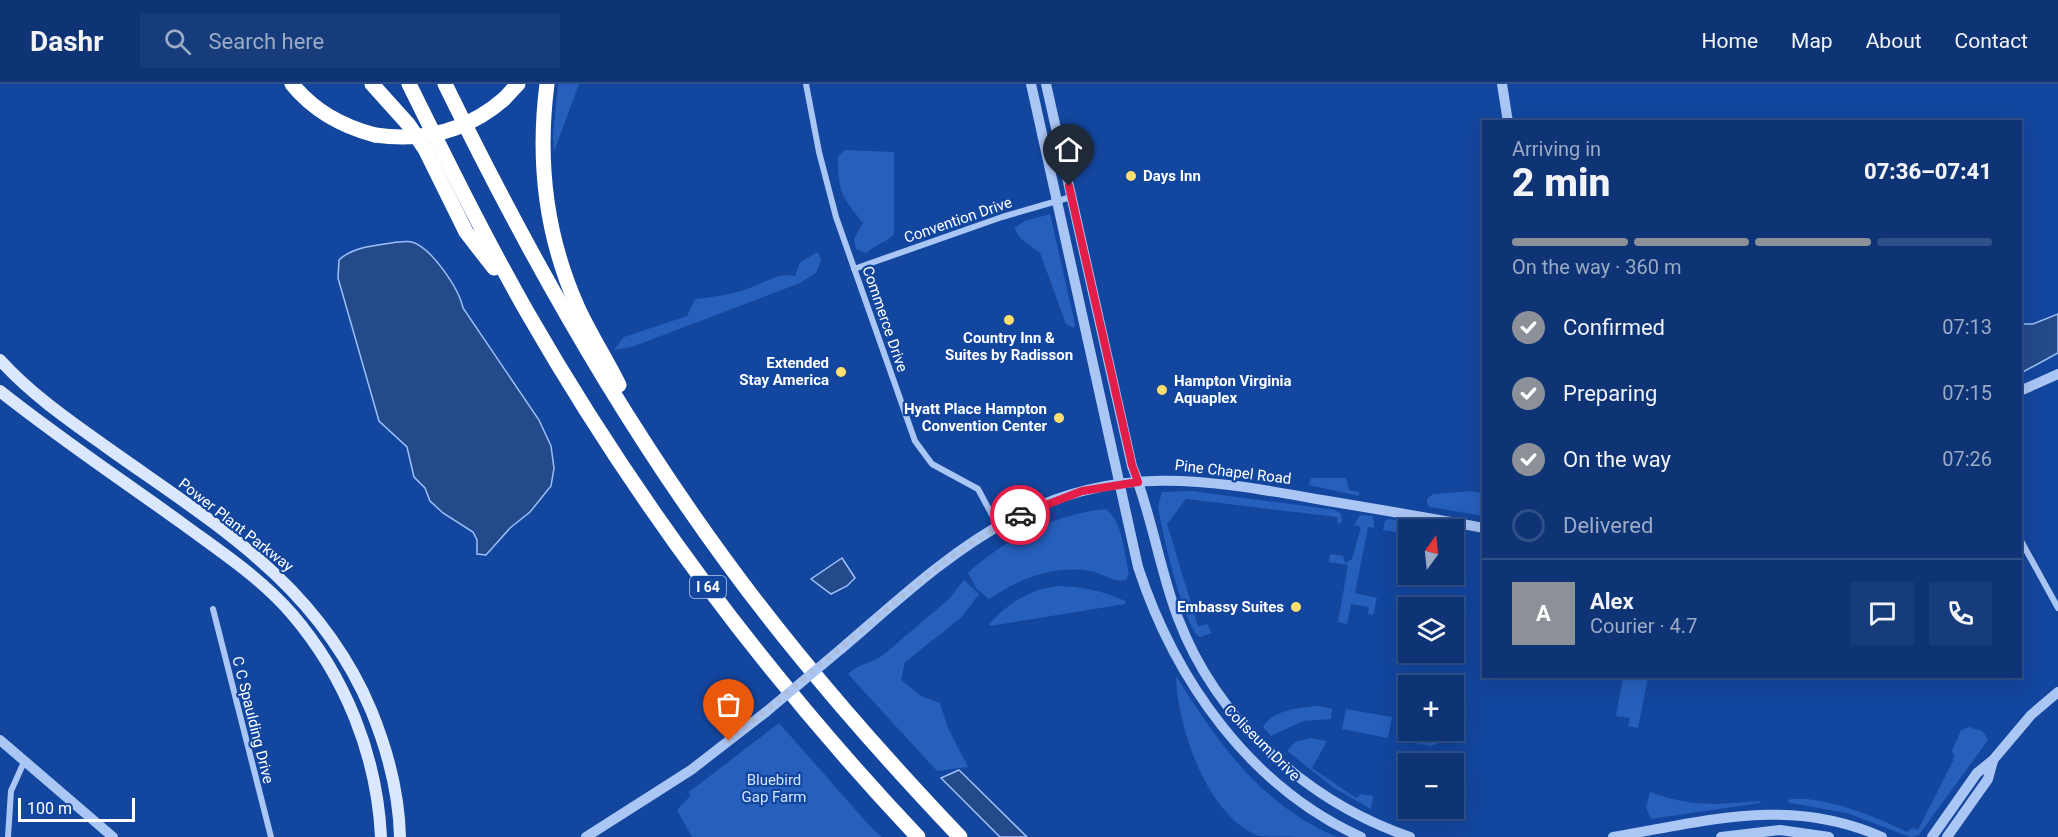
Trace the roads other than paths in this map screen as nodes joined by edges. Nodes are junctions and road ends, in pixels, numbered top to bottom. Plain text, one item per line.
1 (292, 84) edge
2 (372, 84) edge
3 (409, 84) edge
4 (445, 84) edge
5 (518, 84) edge
6 (547, 84) edge
7 (807, 84) edge
8 (1031, 84) edge
9 (1046, 84) edge
10 (1502, 84) edge
11 (1508, 120) edge
12 (1071, 197) junction
13 (1057, 200) junction
14 (854, 269) junction
15 (528, 313) junction
16 (0, 360) edge
17 (2058, 374) edge
18 (2022, 390) edge
19 (0, 391) edge
20 (655, 458) junction
21 (1138, 482) junction
22 (1120, 484) junction
23 (999, 526) junction
24 (1482, 528) edge
25 (2022, 543) edge
26 (2058, 608) edge
27 (213, 609) dead end
28 (2058, 692) edge
29 (0, 740) edge
30 (1993, 760) junction
31 (24, 762) junction
32 (8, 837) edge
33 (113, 837) edge
34 (271, 837) edge
35 (381, 837) edge
36 (400, 837) edge
37 (586, 837) edge
38 (918, 837) edge
39 (960, 837) edge
40 (1361, 837) edge
41 (1410, 837) edge
42 (1613, 837) edge
43 (1720, 837) edge
44 (1829, 837) edge
45 (1882, 837) edge
46 (1932, 837) edge
47 (1947, 837) edge

1 - 5 highway, bridge
2 - 15 highway
3 - 15 highway, I 64
4 - 20 highway, I 64
6 - 20 highway
7 - 14 street, Commerce Drive
8 - 13 street, Coliseum Drive
9 - 12 street, Coliseum Drive
10 - 11 street
12 - 13 street, Convention Drive
12 - 21 street, Coliseum Drive
13 - 14 street, Convention Drive
13 - 22 street, Coliseum Drive
14 - 23 street, Commerce Drive
15 - 38 highway, I 64
16 - 36 main road, Power Plant Parkway
17 - 18 street
19 - 35 main road, Power Plant Parkway
20 - 39 highway, I 64
21 - 22 street, Pine Chapel Road
21 - 24 street, Pine Chapel Road
21 - 41 street, Coliseum Drive
22 - 23 street, Pine Chapel Road
22 - 40 street, Coliseum Drive
23 - 37 street, Pine Chapel Road, bridge
25 - 26 street
27 - 34 street, C C Spaulding Drive
28 - 30 street
29 - 31 street
30 - 46 street
30 - 47 street
31 - 32 street
31 - 33 street
42 - 45 street
43 - 44 street

